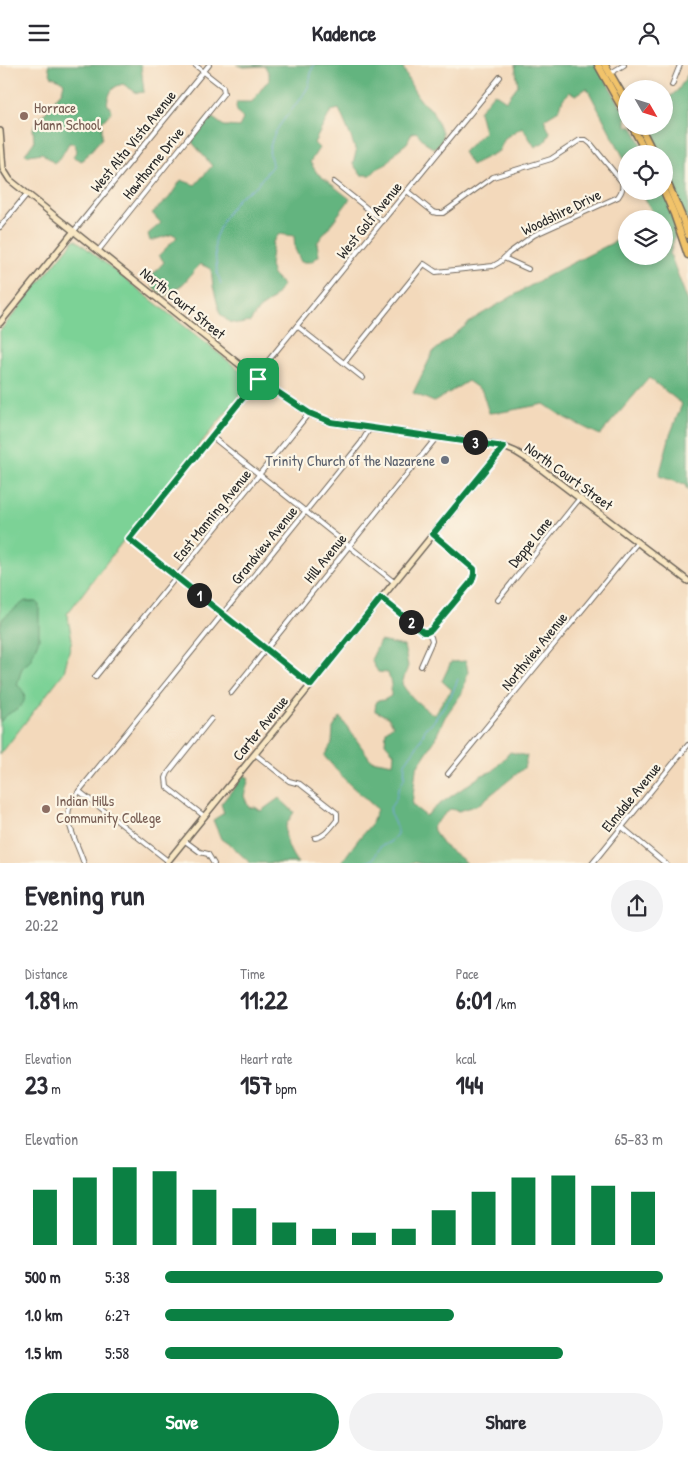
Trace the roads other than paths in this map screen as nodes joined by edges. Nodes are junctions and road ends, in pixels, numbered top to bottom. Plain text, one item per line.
1 (195, 65) edge
2 (209, 65) edge
3 (598, 65) edge
4 (605, 65) edge
5 (624, 65) edge
6 (680, 65) edge
7 (204, 72) junction
8 (608, 75) junction
9 (500, 77) dead end
10 (673, 82) edge
11 (618, 89) edge
12 (618, 97) edge
13 (0, 131) edge
14 (1, 159) edge
15 (334, 183) dead end
16 (407, 191) junction
17 (27, 194) junction
18 (673, 198) edge
19 (668, 200) edge
20 (382, 221) junction
21 (0, 227) edge
22 (74, 231) junction
23 (688, 235) edge
24 (98, 251) junction
25 (688, 255) edge
26 (504, 258) junction
27 (528, 269) dead end
28 (0, 323) edge
29 (297, 326) junction
30 (344, 363) junction
31 (256, 378) junction
32 (363, 378) dead end
33 (309, 413) junction
34 (370, 428) junction
35 (211, 437) junction
36 (436, 438) junction
37 (504, 447) junction
38 (259, 474) junction
39 (580, 498) junction
40 (305, 511) junction
41 (433, 534) junction
42 (637, 543) junction
43 (349, 546) junction
44 (176, 577) junction
45 (688, 581) edge
46 (394, 582) junction
47 (381, 598) junction
48 (498, 600) dead end
49 (222, 614) junction
50 (427, 632) junction
51 (266, 649) junction
52 (421, 666) dead end
53 (95, 677) dead end
54 (311, 685) junction
55 (231, 693) dead end
56 (211, 719) dead end
57 (688, 745) edge
58 (255, 754) junction
59 (448, 774) dead end
60 (79, 791) junction
61 (204, 816) junction
62 (622, 827) junction
63 (315, 838) dead end
64 (185, 841) junction
65 (84, 863) edge
66 (167, 863) edge
67 (214, 863) edge
68 (592, 863) edge
69 (666, 863) edge

1 - 7 street
2 - 7 street, West Alta Vista Avenue
3 - 8 highway
4 - 8 highway
5 - 8 street
6 - 10 street
7 - 22 street, West Alta Vista Avenue
7 - 24 street, Hawthorne Drive
8 - 11 highway
8 - 12 highway
9 - 16 street, West Golf Avenue
13 - 14 main road, North Court Street
14 - 17 main road, North Court Street
15 - 20 street
16 - 20 street, West Golf Avenue
16 - 26 street, Woodshire Drive
17 - 21 street
17 - 22 main road, North Court Street
18 - 23 highway
19 - 25 highway
20 - 29 street, West Golf Avenue
22 - 24 main road, North Court Street
22 - 28 main road
24 - 31 main road, North Court Street
26 - 27 street
26 - 30 street, Woodshire Drive
29 - 30 street
29 - 31 street, West Golf Avenue
30 - 32 street
31 - 33 main road, North Court Street
31 - 35 street, West Golf Avenue
33 - 34 main road, North Court Street
33 - 38 street, East Manning Avenue
34 - 36 main road, North Court Street
34 - 40 street, Grandview Avenue
35 - 38 street
35 - 44 street, West Golf Avenue
36 - 37 main road, North Court Street
36 - 43 street, Hill Avenue
37 - 39 main road, North Court Street
37 - 41 main road, Carter Avenue
38 - 40 street
38 - 44 street, East Manning Avenue
39 - 42 main road, North Court Street
39 - 48 street, Deppe Lane
40 - 43 street
40 - 49 street, Grandview Avenue
41 - 46 main road, Carter Avenue
41 - 50 street
42 - 45 main road, North Court Street
42 - 59 street, Northview Avenue
43 - 46 street
43 - 51 street, Hill Avenue
44 - 49 street
44 - 53 street, East Manning Avenue
46 - 47 main road, Carter Avenue
47 - 50 street
47 - 54 main road, Carter Avenue
49 - 51 street
49 - 60 street, Grandview Avenue
50 - 52 street
51 - 54 street
51 - 55 street, Hill Avenue
54 - 58 main road, Carter Avenue
56 - 61 street
57 - 62 street, Elmdale Avenue
58 - 61 main road, Carter Avenue
58 - 63 street
60 - 65 street, Grandview Avenue
60 - 66 street
61 - 64 main road, Carter Avenue
62 - 68 street, Elmdale Avenue
62 - 69 street
64 - 66 main road, Carter Avenue
64 - 67 street

